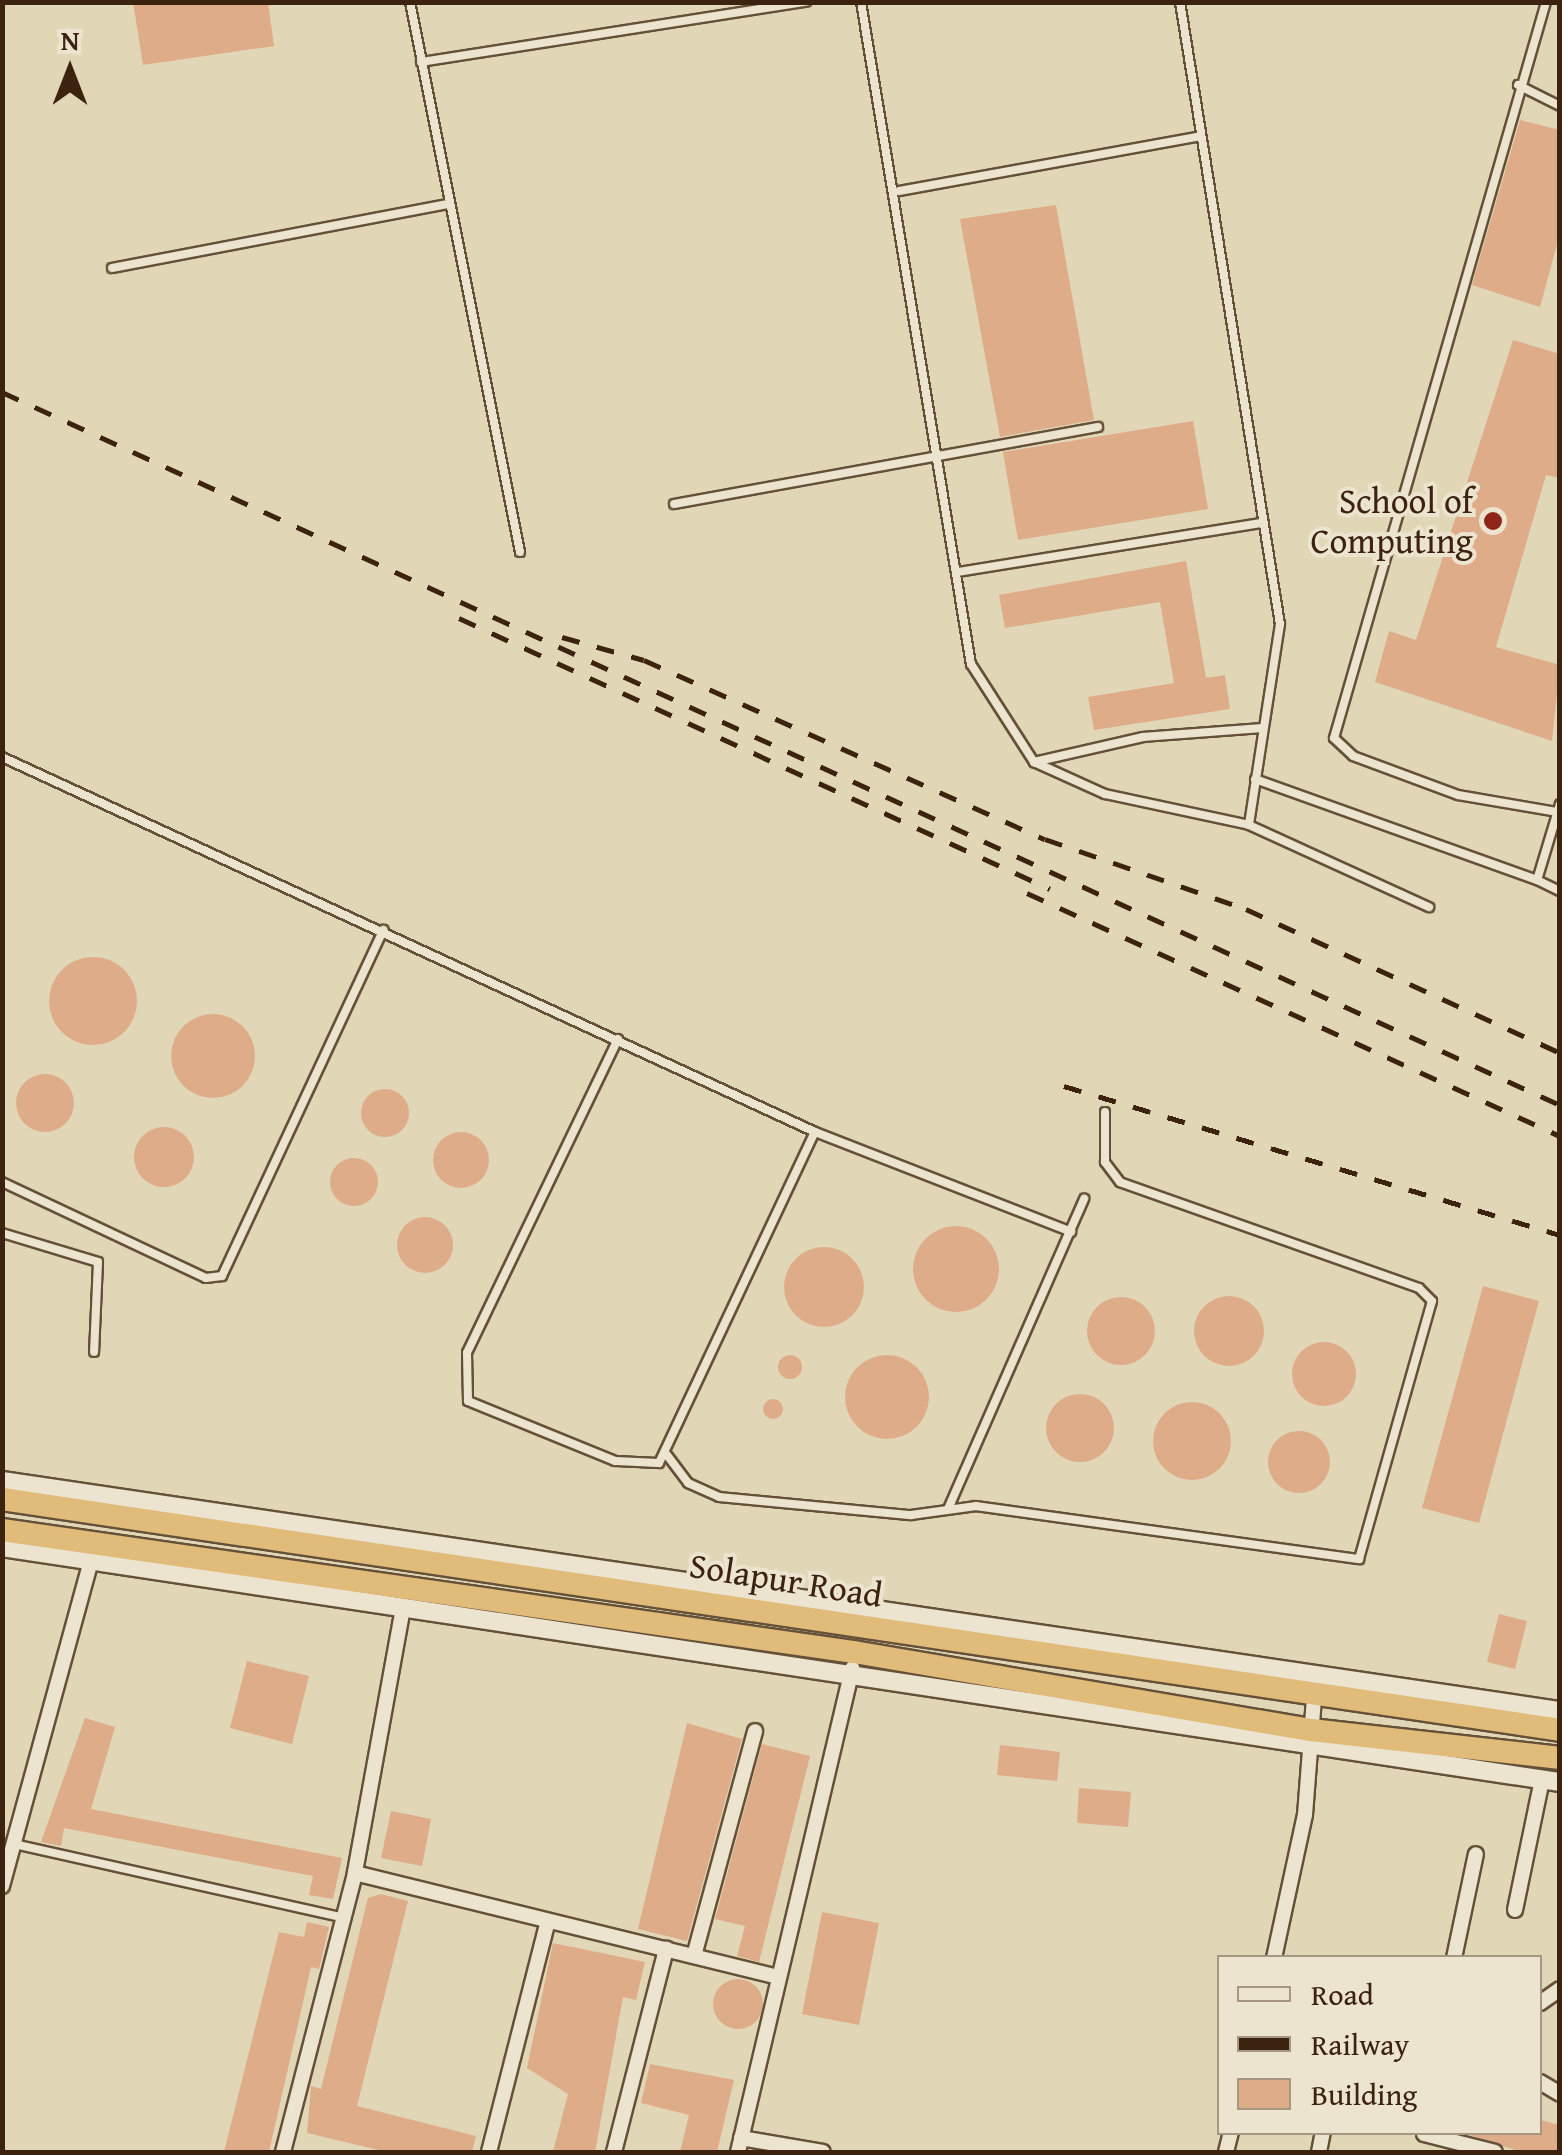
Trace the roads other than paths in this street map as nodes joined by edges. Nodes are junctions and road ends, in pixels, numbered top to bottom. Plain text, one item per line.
1 (410, 2) edge
2 (806, 2) edge
3 (862, 2) edge
4 (1180, 2) edge
5 (1546, 2) edge
6 (421, 62) junction
7 (1518, 85) junction
8 (1560, 106) edge
9 (1202, 136) junction
10 (898, 192) junction
11 (449, 204) junction
12 (112, 268) dead end
13 (1098, 428) dead end
14 (934, 460) junction
15 (674, 504) dead end
16 (1260, 523) junction
17 (520, 552) dead end
18 (958, 572) junction
19 (1262, 728) junction
20 (2, 757) edge
21 (1034, 762) junction
22 (1255, 778) junction
23 (1558, 808) edge
24 (1249, 826) junction
25 (1537, 880) junction
26 (1560, 891) edge
27 (1429, 907) dead end
28 (383, 930) junction
29 (618, 1038) junction
30 (1105, 1112) dead end
31 (815, 1132) junction
32 (2, 1182) edge
33 (1084, 1200) dead end
34 (2, 1232) edge
35 (1072, 1232) junction
36 (94, 1352) dead end
37 (667, 1455) junction
38 (2, 1481) edge
39 (2, 1499) edge
40 (948, 1509) junction
41 (2, 1530) edge
42 (2, 1547) edge
43 (93, 1552) junction
44 (502, 1571) junction
45 (497, 1601) junction
46 (403, 1608) junction
47 (854, 1652) junction
48 (850, 1677) junction
49 (1314, 1699) junction
50 (1560, 1710) edge
51 (755, 1730) dead end
52 (1560, 1730) edge
53 (1311, 1738) junction
54 (1560, 1758) edge
55 (1551, 1781) edge
56 (14, 1844) junction
57 (1476, 1854) dead end
58 (355, 1873) junction
59 (2, 1886) edge
60 (1516, 1910) dead end
61 (344, 1918) junction
62 (548, 1922) junction
63 (666, 1949) junction
64 (1275, 1955) edge
65 (1455, 1955) edge
66 (694, 1956) junction
67 (773, 1976) junction
68 (1428, 2135) edge
69 (740, 2145) edge
70 (284, 2152) edge
71 (489, 2152) edge
72 (614, 2152) edge
73 (823, 2152) edge
74 (1494, 2152) edge

1 - 6 lane
2 - 6 lane
3 - 10 lane
4 - 9 lane
5 - 7 lane
6 - 11 lane
7 - 8 lane
7 - 23 lane
9 - 10 lane
9 - 16 lane
10 - 14 lane
11 - 12 lane
11 - 17 lane
13 - 14 lane
14 - 15 lane
14 - 18 lane
16 - 18 lane
16 - 19 lane
18 - 21 lane
19 - 21 lane
19 - 22 lane
20 - 28 lane
21 - 24 lane
22 - 24 lane
22 - 25 lane
23 - 25 lane
24 - 27 lane
25 - 26 lane
28 - 29 lane
28 - 32 lane
29 - 31 lane
29 - 37 lane
30 - 40 lane
31 - 35 lane
31 - 37 lane
33 - 35 lane
34 - 36 lane
35 - 40 lane
37 - 40 lane
38 - 50 street
39 - 44 highway, Solapur Road
41 - 43 highway, Solapur Road
42 - 43 street
43 - 45 highway, Solapur Road
43 - 46 street
43 - 56 street
44 - 45 highway
44 - 49 highway, Solapur Road
45 - 47 highway, Solapur Road
46 - 48 street
46 - 58 street
47 - 48 street
47 - 53 highway, Solapur Road
48 - 53 street
48 - 67 street
49 - 52 highway, Solapur Road
49 - 53 street
51 - 66 street
53 - 54 highway, Solapur Road
53 - 55 street
53 - 64 street
55 - 60 street
56 - 59 street
56 - 61 lane
57 - 65 street
58 - 61 street
58 - 62 street
61 - 70 street
62 - 63 street
62 - 71 street
63 - 66 street
63 - 72 street
66 - 67 street
67 - 69 street
68 - 74 street
69 - 73 street

